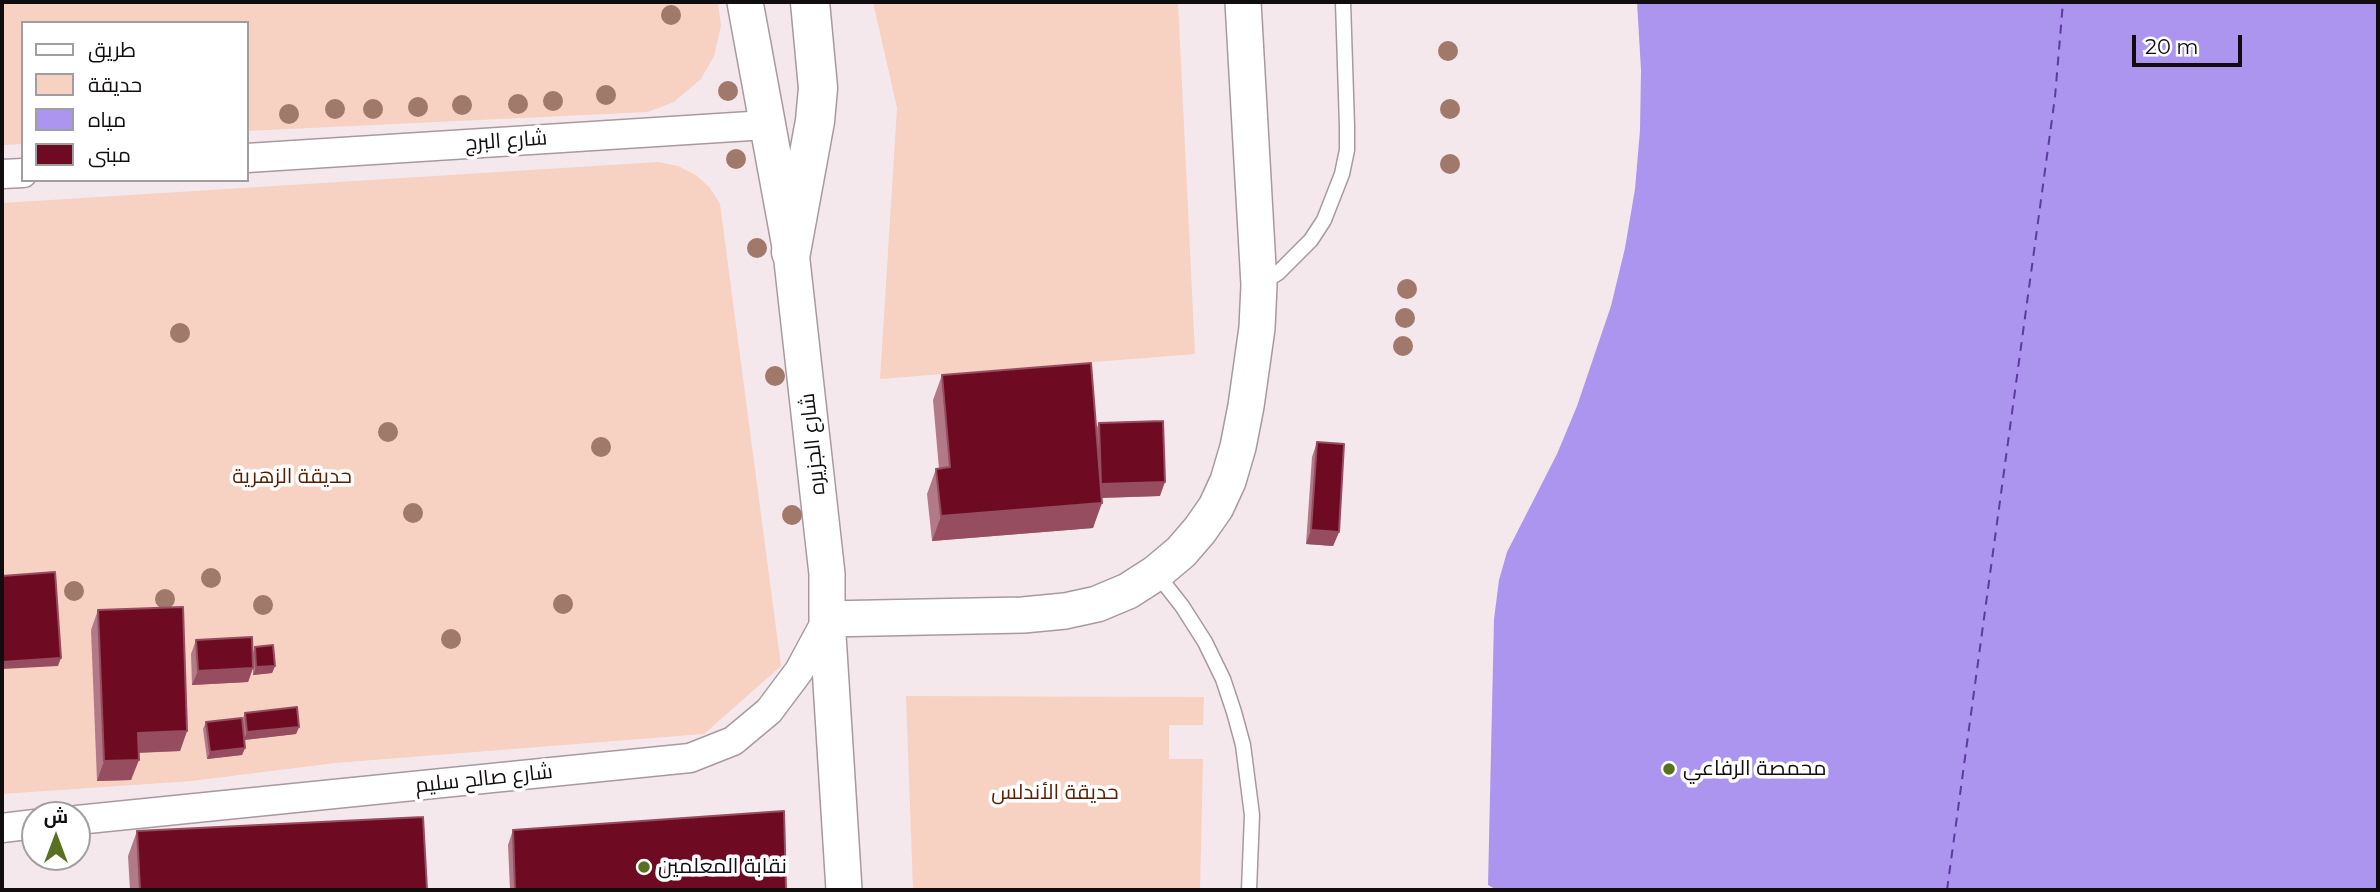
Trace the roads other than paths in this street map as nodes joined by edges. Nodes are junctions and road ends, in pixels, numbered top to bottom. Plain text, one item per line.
1 (745, 2) edge
2 (810, 2) edge
3 (1243, 2) edge
4 (1343, 2) edge
5 (766, 125) junction
6 (248, 159) edge
7 (21, 173) edge
8 (2, 174) edge
9 (791, 252) junction
10 (1259, 285) junction
11 (1156, 573) junction
12 (827, 619) junction
13 (91, 819) edge
14 (21, 826) edge
15 (2, 828) edge
16 (844, 890) edge
17 (1249, 890) edge

1 - 5 street, شارع الجزيره
2 - 9 highway
3 - 10 street
4 - 10 lane
5 - 6 street, شارع البرج
5 - 9 street, شارع الجزيره
7 - 8 street
9 - 12 street, شارع الجزيره
10 - 11 street
11 - 12 street
11 - 17 lane
12 - 13 street, شارع صالح سليم
12 - 16 street, شارع الجزيره
14 - 15 street

